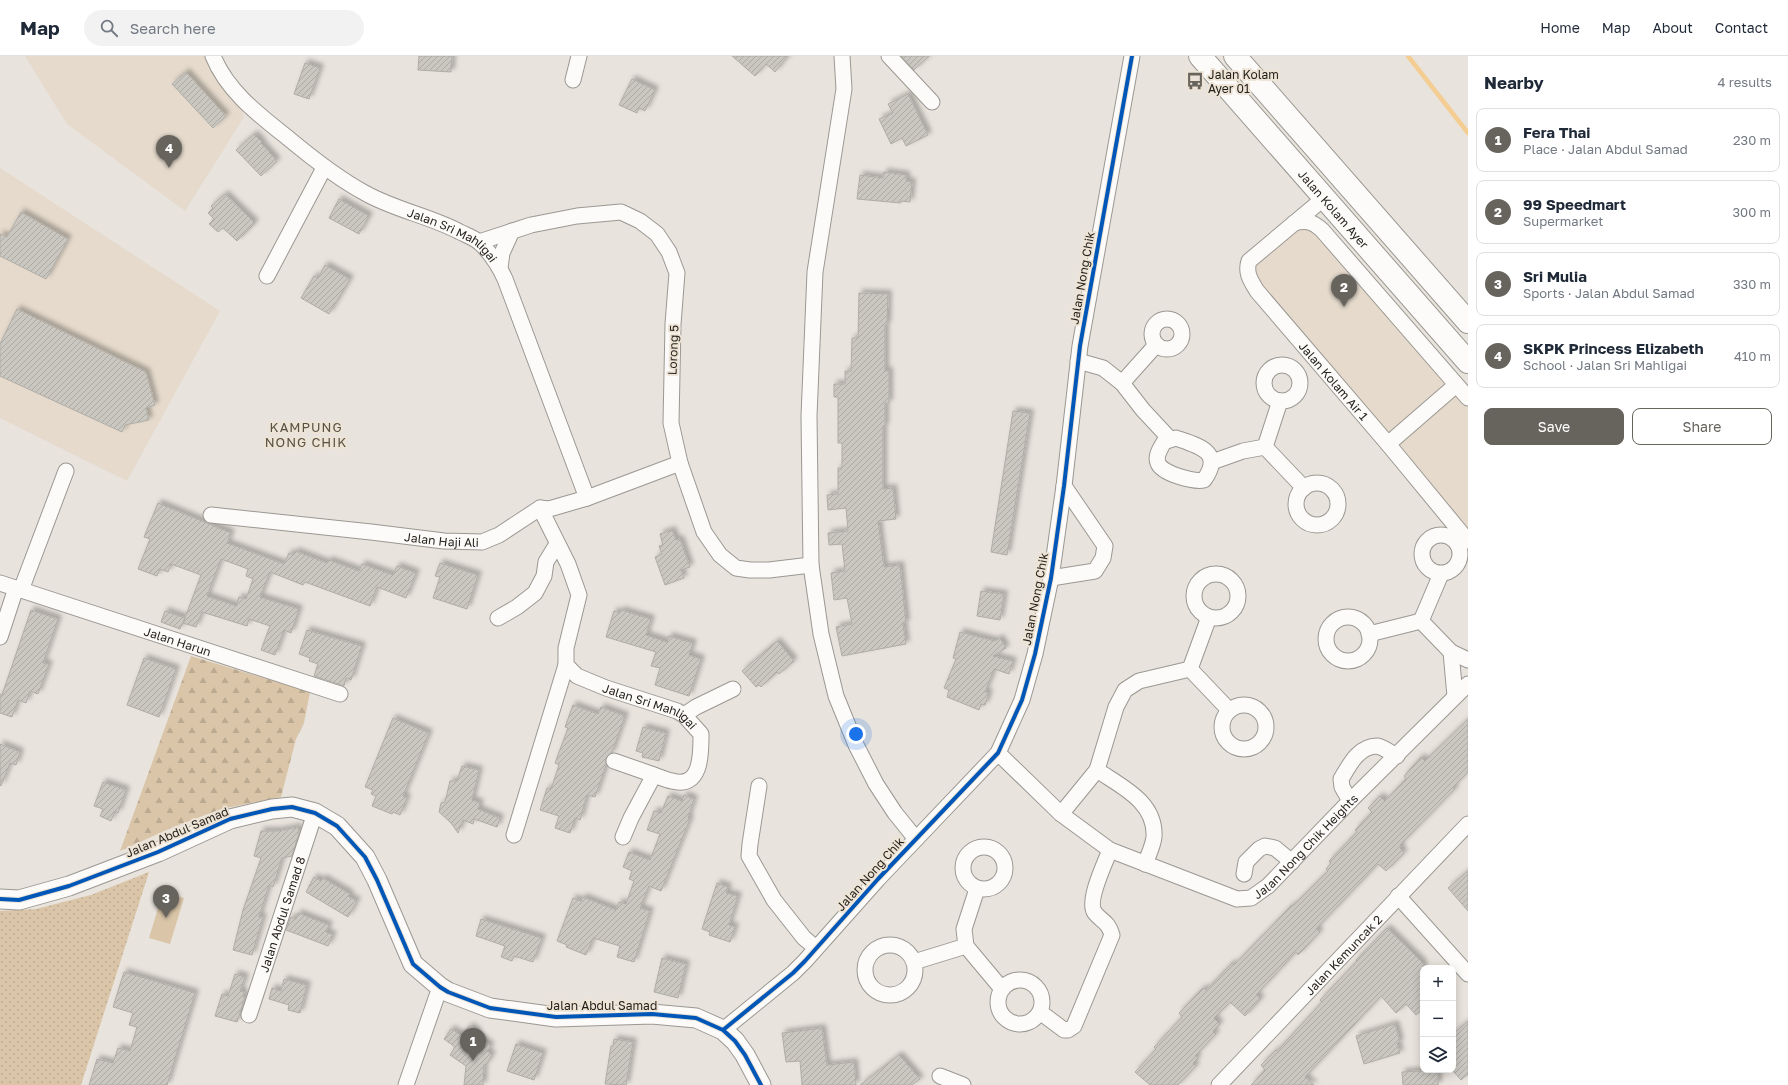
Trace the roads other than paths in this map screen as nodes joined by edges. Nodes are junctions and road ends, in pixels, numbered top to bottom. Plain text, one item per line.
1 (213, 56) edge
2 (579, 56) edge
3 (842, 56) edge
4 (889, 56) edge
5 (1132, 56) edge
6 (1200, 56) edge
7 (1235, 56) edge
8 (573, 80) dead end
9 (932, 102) dead end
10 (324, 168) junction
11 (1323, 199) junction
12 (1294, 223) junction
13 (512, 231) junction
14 (479, 242) junction
15 (500, 268) junction
16 (267, 276) dead end
17 (1468, 322) edge
18 (1156, 345) dead end
19 (1078, 362) junction
20 (1468, 362) edge
21 (1122, 383) junction
22 (1456, 385) junction
23 (1468, 398) edge
24 (1280, 401) dead end
25 (1170, 439) junction
26 (1388, 444) junction
27 (1265, 447) junction
28 (1212, 462) junction
29 (680, 463) junction
30 (66, 470) dead end
31 (1064, 486) junction
32 (1304, 488) dead end
33 (587, 498) junction
34 (540, 508) junction
35 (211, 515) dead end
36 (1468, 541) edge
37 (557, 544) junction
38 (811, 565) junction
39 (1441, 574) dead end
40 (1051, 578) junction
41 (0, 583) edge
42 (19, 589) junction
43 (1210, 617) dead end
44 (498, 618) dead end
45 (1421, 620) junction
46 (1369, 634) dead end
47 (0, 637) edge
48 (1451, 652) junction
49 (1468, 660) edge
50 (566, 665) junction
51 (1190, 669) junction
52 (1468, 684) edge
53 (733, 689) dead end
54 (340, 694) dead end
55 (1455, 696) junction
56 (1229, 710) dead end
57 (684, 715) junction
58 (998, 753) junction
59 (1397, 756) junction
60 (614, 761) dead end
61 (1097, 770) junction
62 (654, 775) junction
63 (759, 786) dead end
64 (1350, 801) junction
65 (315, 813) junction
66 (1062, 814) junction
67 (1468, 824) edge
68 (514, 835) dead end
69 (623, 837) dead end
70 (916, 839) junction
71 (1110, 850) junction
72 (1292, 862) junction
73 (1146, 864) junction
74 (1244, 874) dead end
75 (977, 889) dead end
76 (1398, 896) junction
77 (0, 899) edge
78 (966, 946) junction
79 (816, 948) junction
80 (914, 962) dead end
81 (1468, 974) edge
82 (440, 987) junction
83 (1002, 989) junction
84 (1040, 1012) junction
85 (249, 1015) dead end
86 (723, 1030) junction
87 (940, 1076) dead end
88 (406, 1085) edge
89 (761, 1085) edge
90 (963, 1085) edge
91 (1219, 1085) edge

1 - 10 street, Jalan Sri Mahligai
2 - 8 street
3 - 38 street, Jalan Nong Chik
4 - 9 street
5 - 19 street, Jalan Nong Chik
6 - 11 main road, Jalan Kolam Ayer
7 - 17 main road
10 - 14 street, Jalan Sri Mahligai
10 - 16 street
11 - 12 street, Jalan Kolam Air 1
11 - 20 main road, Jalan Kolam Ayer
12 - 22 street
12 - 26 street, Jalan Kolam Air 1
13 - 14 street, Lorong 5
13 - 15 street
13 - 29 street, Lorong 5
14 - 15 street, Jalan Sri Mahligai
15 - 33 street, Jalan Sri Mahligai
18 - 21 street
19 - 21 street
19 - 31 street, Jalan Nong Chik
21 - 25 street
22 - 23 street
22 - 26 street
24 - 27 street
25 - 28 street
25 - 28 street
26 - 36 street, Jalan Kolam Air 1
27 - 28 street
27 - 32 street
29 - 33 street, Jalan Haji Ali
29 - 38 street, Lorong 5
30 - 42 street
31 - 40 street, Jalan Nong Chik
31 - 40 street
33 - 34 street, Jalan Haji Ali
34 - 35 street, Jalan Haji Ali
34 - 37 street
37 - 44 street
37 - 50 street
38 - 70 street, Jalan Nong Chik
39 - 45 street
40 - 58 street, Jalan Nong Chik
41 - 42 street, Jalan Harun
42 - 47 street
42 - 54 street, Jalan Harun
43 - 51 street
45 - 46 street
45 - 48 street
48 - 49 street
48 - 55 street
50 - 57 street, Jalan Sri Mahligai
50 - 68 street
51 - 56 street
51 - 61 street
52 - 55 street, Jalan Nong Chik Heights
53 - 57 street
55 - 59 street, Jalan Nong Chik Heights
57 - 62 street, Jalan Sri Mahligai
58 - 66 street, Jalan Nong Chik Heights
58 - 70 street, Jalan Nong Chik
59 - 64 street, Jalan Nong Chik Heights
59 - 64 street
60 - 62 street
61 - 66 street
61 - 73 street
62 - 69 street
63 - 79 street
64 - 72 street, Jalan Nong Chik Heights
65 - 77 street, Jalan Abdul Samad
65 - 82 street, Jalan Abdul Samad
65 - 85 street, Jalan Abdul Samad 8
66 - 71 street, Jalan Nong Chik Heights
67 - 76 street, Jalan Kemuncak 2
70 - 79 street, Jalan Nong Chik
71 - 73 street, Jalan Nong Chik Heights
71 - 84 street
72 - 73 street, Jalan Nong Chik Heights
72 - 74 street
75 - 78 street
76 - 81 street
76 - 91 street, Jalan Kemuncak 2
78 - 80 street
78 - 83 street
79 - 86 street, Jalan Nong Chik
82 - 86 street, Jalan Abdul Samad
82 - 88 street
83 - 84 street
83 - 84 street
86 - 89 street, Jalan Abdul Samad
87 - 90 street

